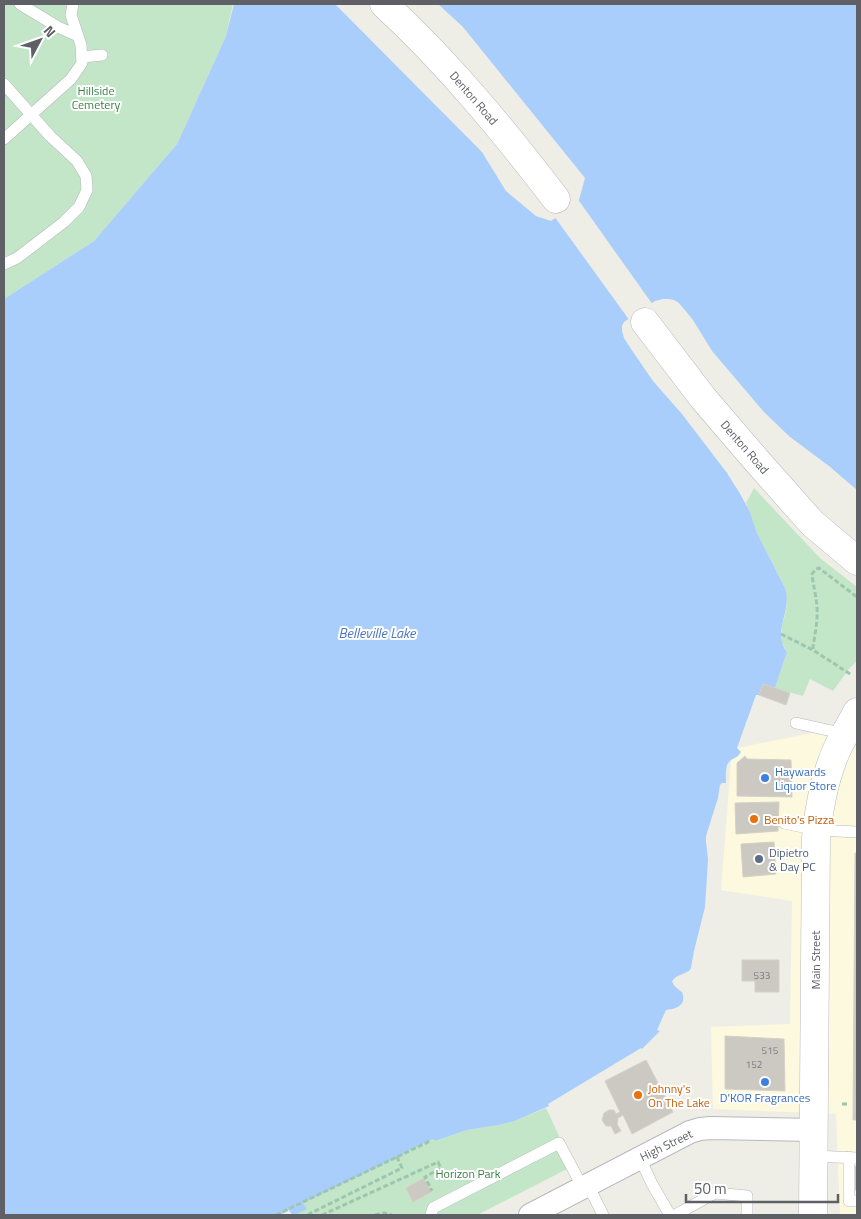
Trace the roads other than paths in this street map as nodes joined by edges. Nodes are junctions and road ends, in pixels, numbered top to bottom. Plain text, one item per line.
1 (20, 4) edge
2 (73, 4) edge
3 (384, 4) edge
4 (78, 36) junction
5 (102, 55) dead end
6 (82, 57) junction
7 (4, 84) edge
8 (31, 114) junction
9 (4, 139) edge
10 (556, 199) dead end
11 (4, 264) edge
12 (645, 322) dead end
13 (857, 561) edge
14 (796, 723) dead end
15 (851, 723) edge
16 (784, 823) dead end
17 (817, 830) junction
18 (857, 832) edge
19 (814, 1130) junction
20 (814, 1156) junction
21 (640, 1158) junction
22 (853, 1158) edge
23 (586, 1187) junction
24 (857, 1201) edge
25 (431, 1215) edge
26 (530, 1215) edge
27 (603, 1215) edge
28 (670, 1215) edge
29 (674, 1215) edge
30 (747, 1215) edge
31 (813, 1215) edge

1 - 4 lane
2 - 4 lane
3 - 10 street, Denton Road
4 - 6 lane
5 - 6 lane
6 - 8 lane
7 - 8 lane
8 - 9 lane
8 - 11 lane
12 - 13 street, Denton Road
14 - 15 lane
15 - 17 street, Main Street
16 - 17 lane
17 - 18 lane
17 - 19 street, Main Street
19 - 20 street, Main Street
19 - 21 street, High Street
20 - 22 lane
20 - 31 street, Main Street
21 - 23 street, High Street
21 - 28 lane
22 - 24 lane
23 - 25 lane
23 - 26 street, High Street
23 - 27 lane
29 - 30 lane

